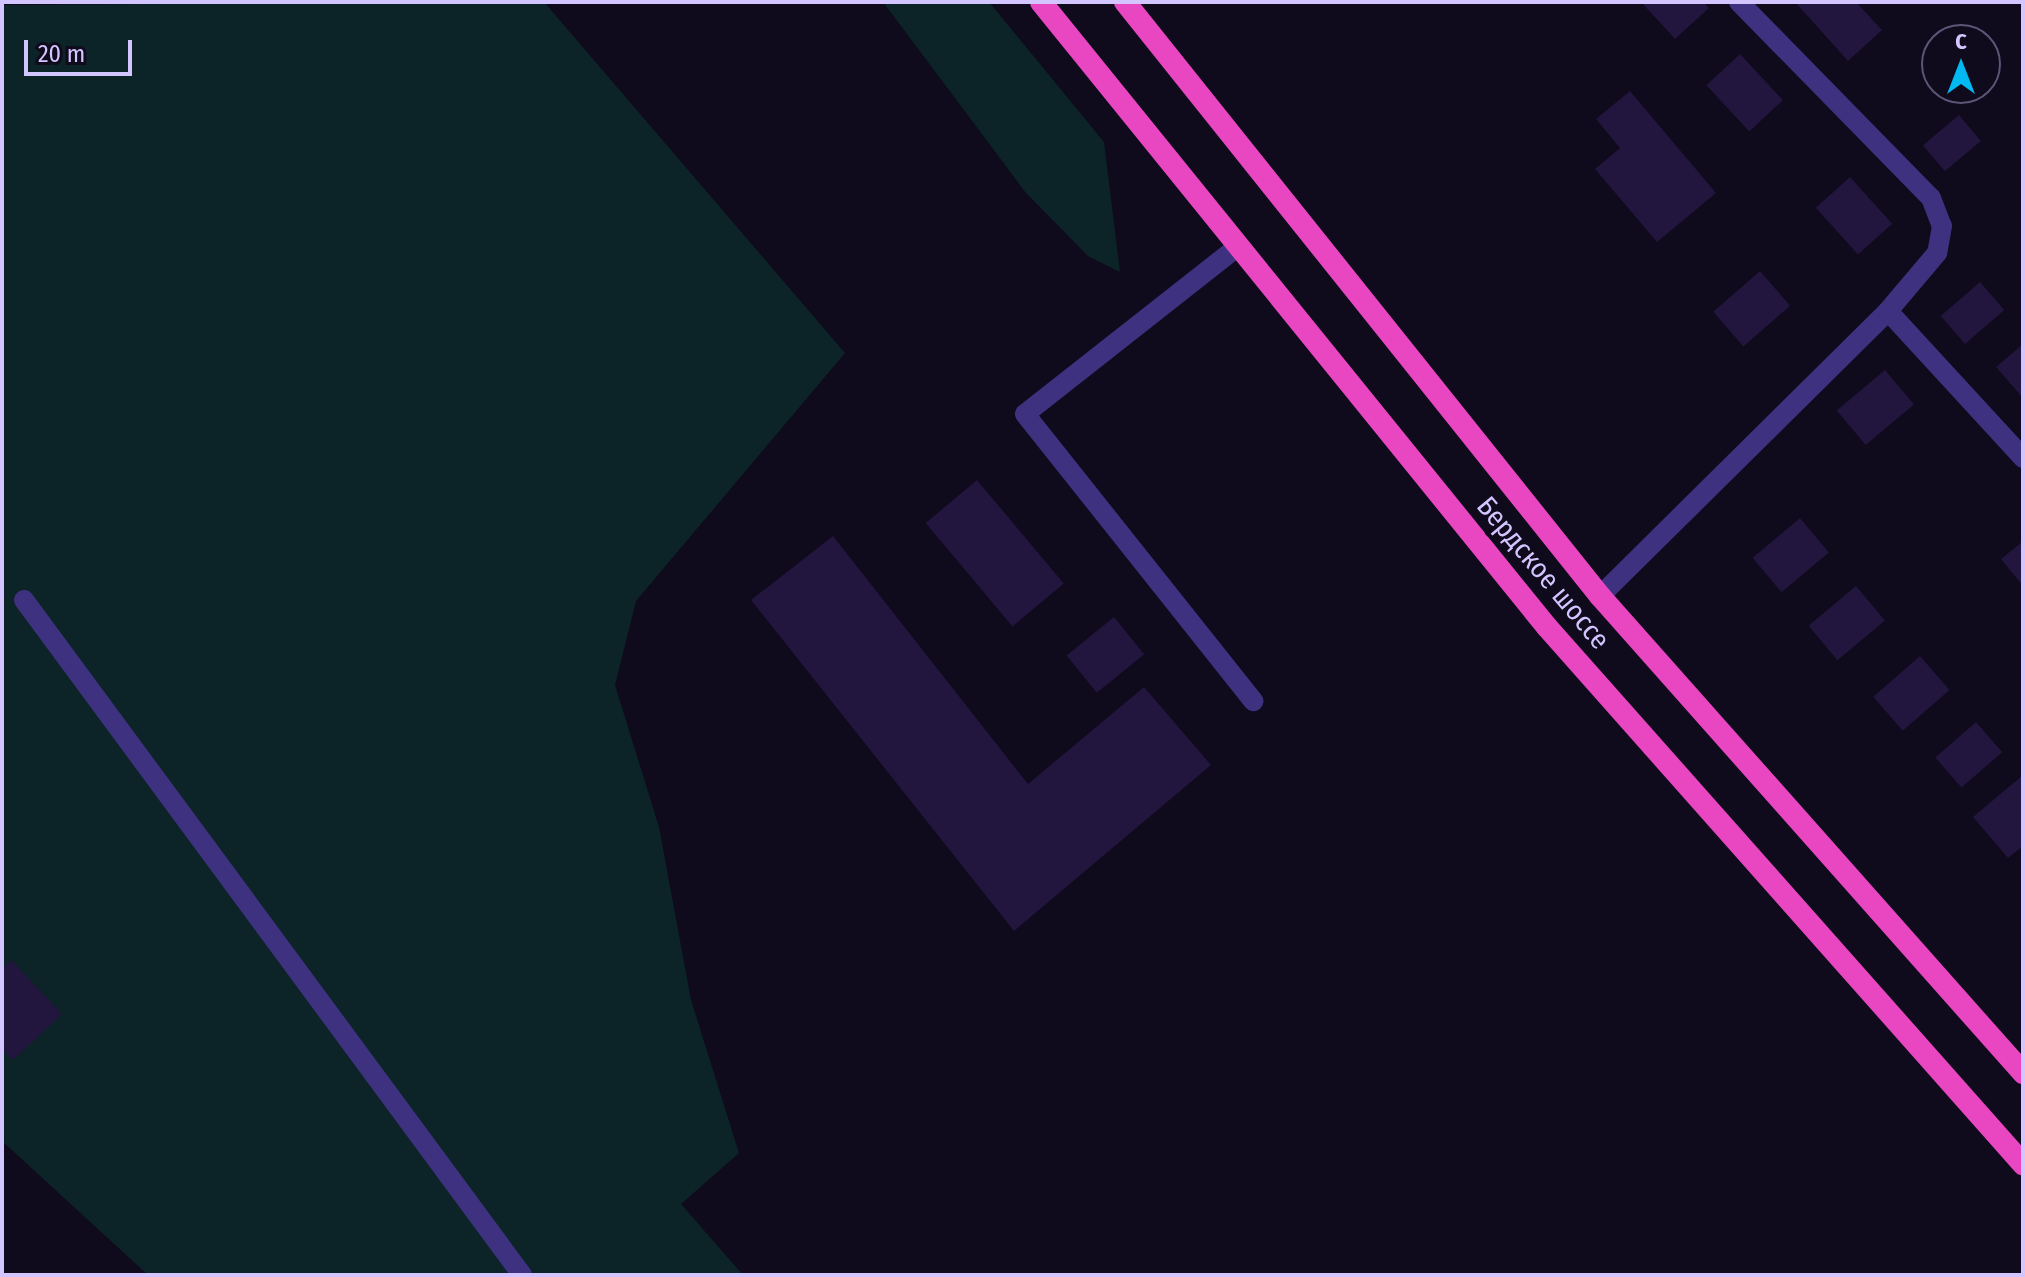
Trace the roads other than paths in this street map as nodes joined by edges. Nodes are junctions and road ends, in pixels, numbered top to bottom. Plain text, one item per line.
1 (1041, 2) edge
2 (1125, 2) edge
3 (1739, 2) edge
4 (1236, 248) junction
5 (1888, 311) junction
6 (2023, 458) edge
7 (1600, 596) junction
8 (24, 600) dead end
9 (1253, 701) dead end
10 (2023, 1073) edge
11 (2023, 1164) edge
12 (522, 1275) edge

1 - 4 highway, Бердское шоссе
2 - 7 highway, Бердское шоссе
3 - 5 street
4 - 9 street
4 - 11 highway, Бердское шоссе
5 - 6 street
5 - 7 street
7 - 10 highway, Бердское шоссе
8 - 12 street

